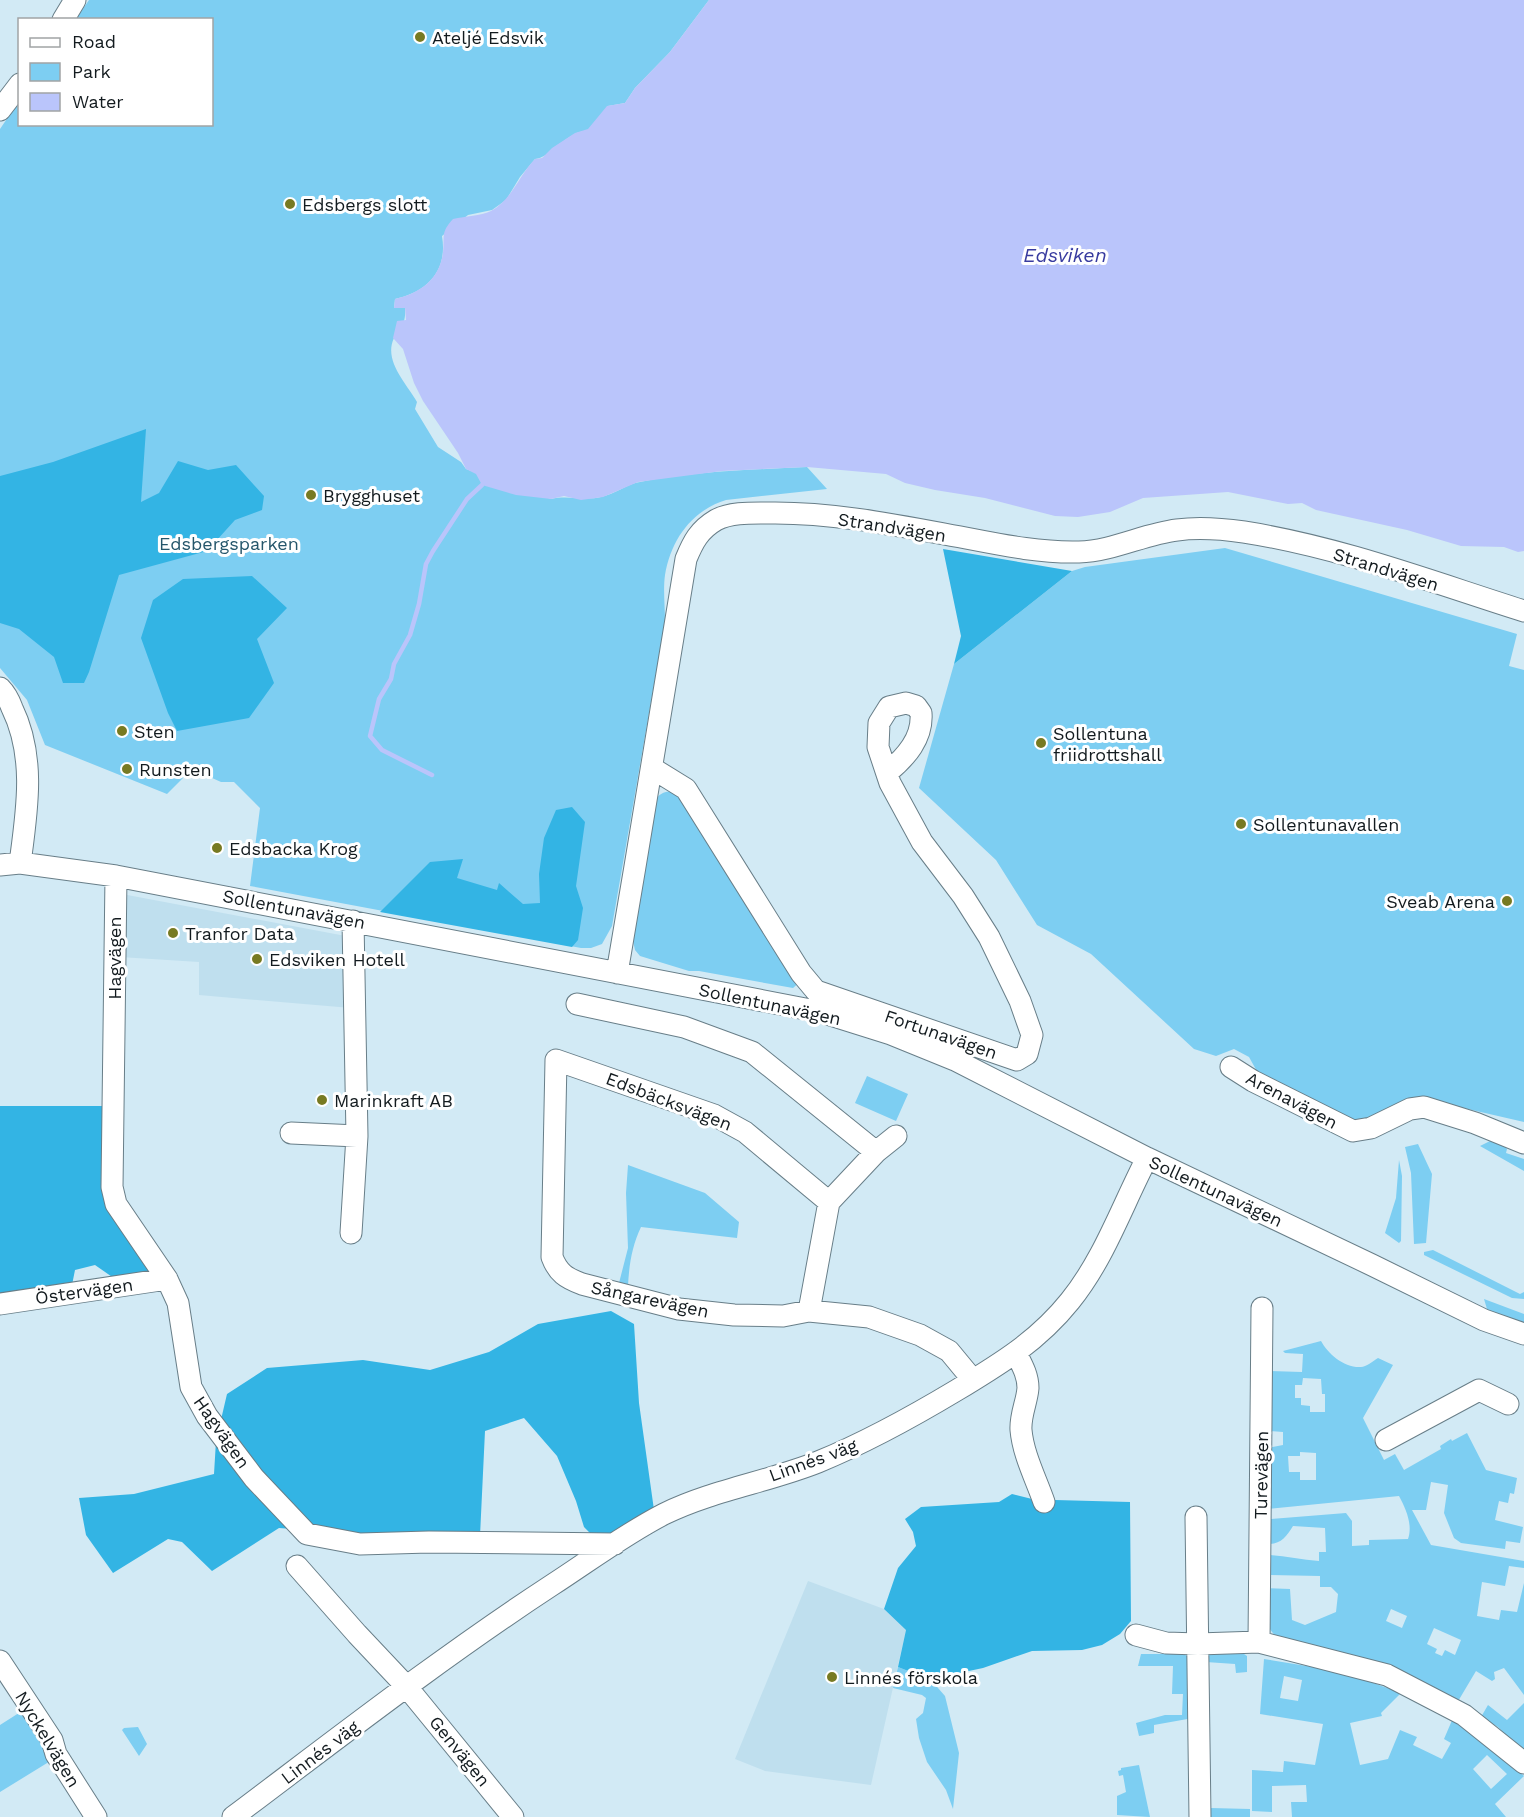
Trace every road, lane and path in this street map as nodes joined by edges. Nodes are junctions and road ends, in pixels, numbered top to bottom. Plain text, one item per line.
1 (75, 0) edge
2 (64, 18) edge
3 (18, 87) edge
4 (0, 110) edge
5 (1524, 611) edge
6 (0, 688) edge
7 (652, 768) junction
8 (888, 772) dead end
9 (10, 864) edge
10 (116, 876) junction
11 (353, 921) junction
12 (617, 973) junction
13 (577, 1004) dead end
14 (556, 1059) joint
15 (1231, 1067) dead end
16 (291, 1133) dead end
17 (357, 1136) junction
18 (896, 1137) dead end
19 (1524, 1143) edge
20 (876, 1152) junction
21 (1147, 1158) junction
22 (829, 1202) junction
23 (351, 1233) dead end
24 (167, 1279) junction
25 (0, 1304) edge
26 (1262, 1308) dead end
27 (809, 1311) junction
28 (1484, 1320) junction
29 (1524, 1334) edge
30 (1524, 1348) edge
31 (1016, 1353) junction
32 (973, 1380) junction
33 (1508, 1404) dead end
34 (1386, 1440) dead end
35 (1044, 1502) dead end
36 (1196, 1516) dead end
37 (615, 1544) junction
38 (297, 1566) dead end
39 (1136, 1635) dead end
40 (1259, 1642) junction
41 (1198, 1644) junction
42 (0, 1661) edge
43 (406, 1686) junction
44 (1524, 1763) edge
45 (96, 1817) edge
46 (233, 1817) edge
47 (513, 1817) edge
48 (1200, 1817) edge

1 - 2 street
3 - 4 street
5 - 7 street, Strandvägen
6 - 9 street
7 - 8 street, Fortunavägen
7 - 12 street, Strandvägen
9 - 10 street, Sollentunavägen
10 - 11 street, Sollentunavägen
10 - 24 street, Hagvägen
11 - 12 street, Sollentunavägen
11 - 17 street
12 - 21 street, Sollentunavägen
13 - 20 street
14 - 22 street, Edsbäcksvägen
14 - 27 street, Sångarevägen
15 - 19 street, Arenavägen
16 - 17 street
17 - 23 street
18 - 20 street
20 - 22 street
21 - 28 street, Sollentunavägen
21 - 31 street, Linnés väg
22 - 27 street
24 - 25 street, Östervägen
24 - 37 street, Hagvägen
26 - 40 street, Turevägen
27 - 32 street, Sångarevägen
28 - 29 street, Sollentunavägen
28 - 30 street, Sollentunavägen
31 - 32 street, Linnés väg
31 - 35 street
32 - 37 street, Linnés väg
33 - 34 street
36 - 41 street
37 - 43 street, Linnés väg
38 - 43 street
39 - 41 street
40 - 41 street
40 - 44 street
41 - 48 street
42 - 45 street, Nyckelvägen
43 - 46 street, Linnés väg
43 - 47 street, Genvägen

